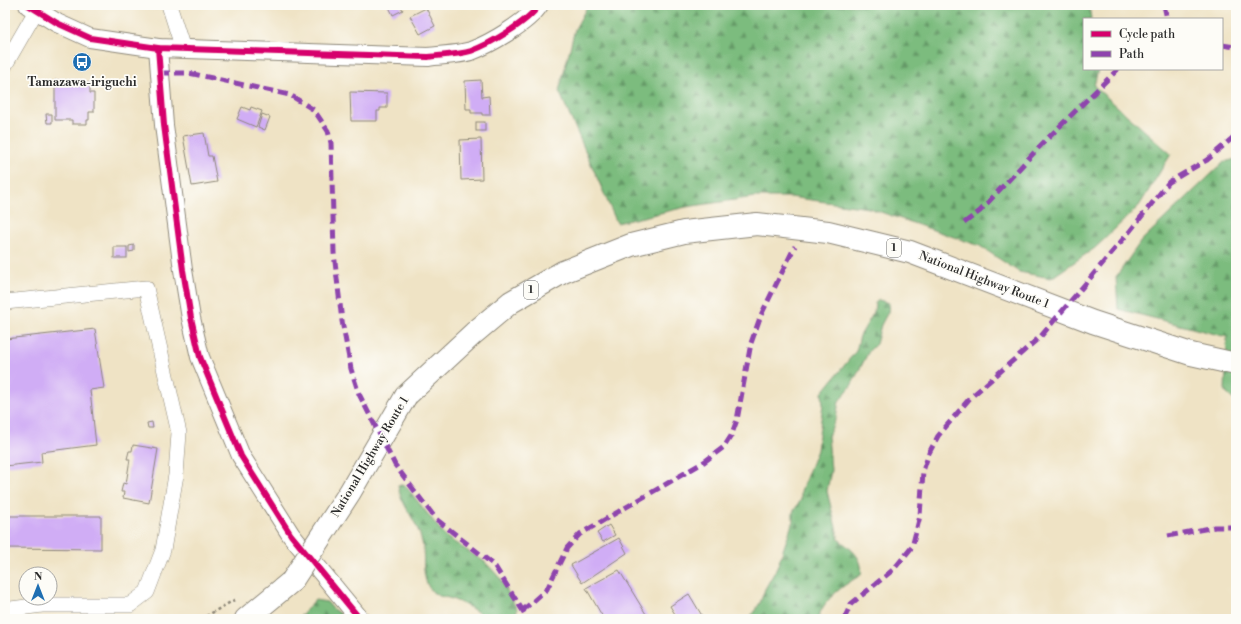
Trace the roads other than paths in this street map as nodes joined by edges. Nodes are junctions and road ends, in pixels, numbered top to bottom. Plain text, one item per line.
1 (169, 5) edge
2 (539, 5) edge
3 (32, 8) edge
4 (158, 48) junction
5 (184, 49) junction
6 (5, 65) edge
7 (5, 302) edge
8 (1236, 364) edge
9 (6, 619) edge
10 (246, 619) edge
11 (360, 619) edge

1 - 5 street
2 - 5 street
3 - 4 street
3 - 6 street
4 - 5 street
4 - 11 street
7 - 9 street
8 - 10 highway, National Highway Route 1 / 1, bridge

